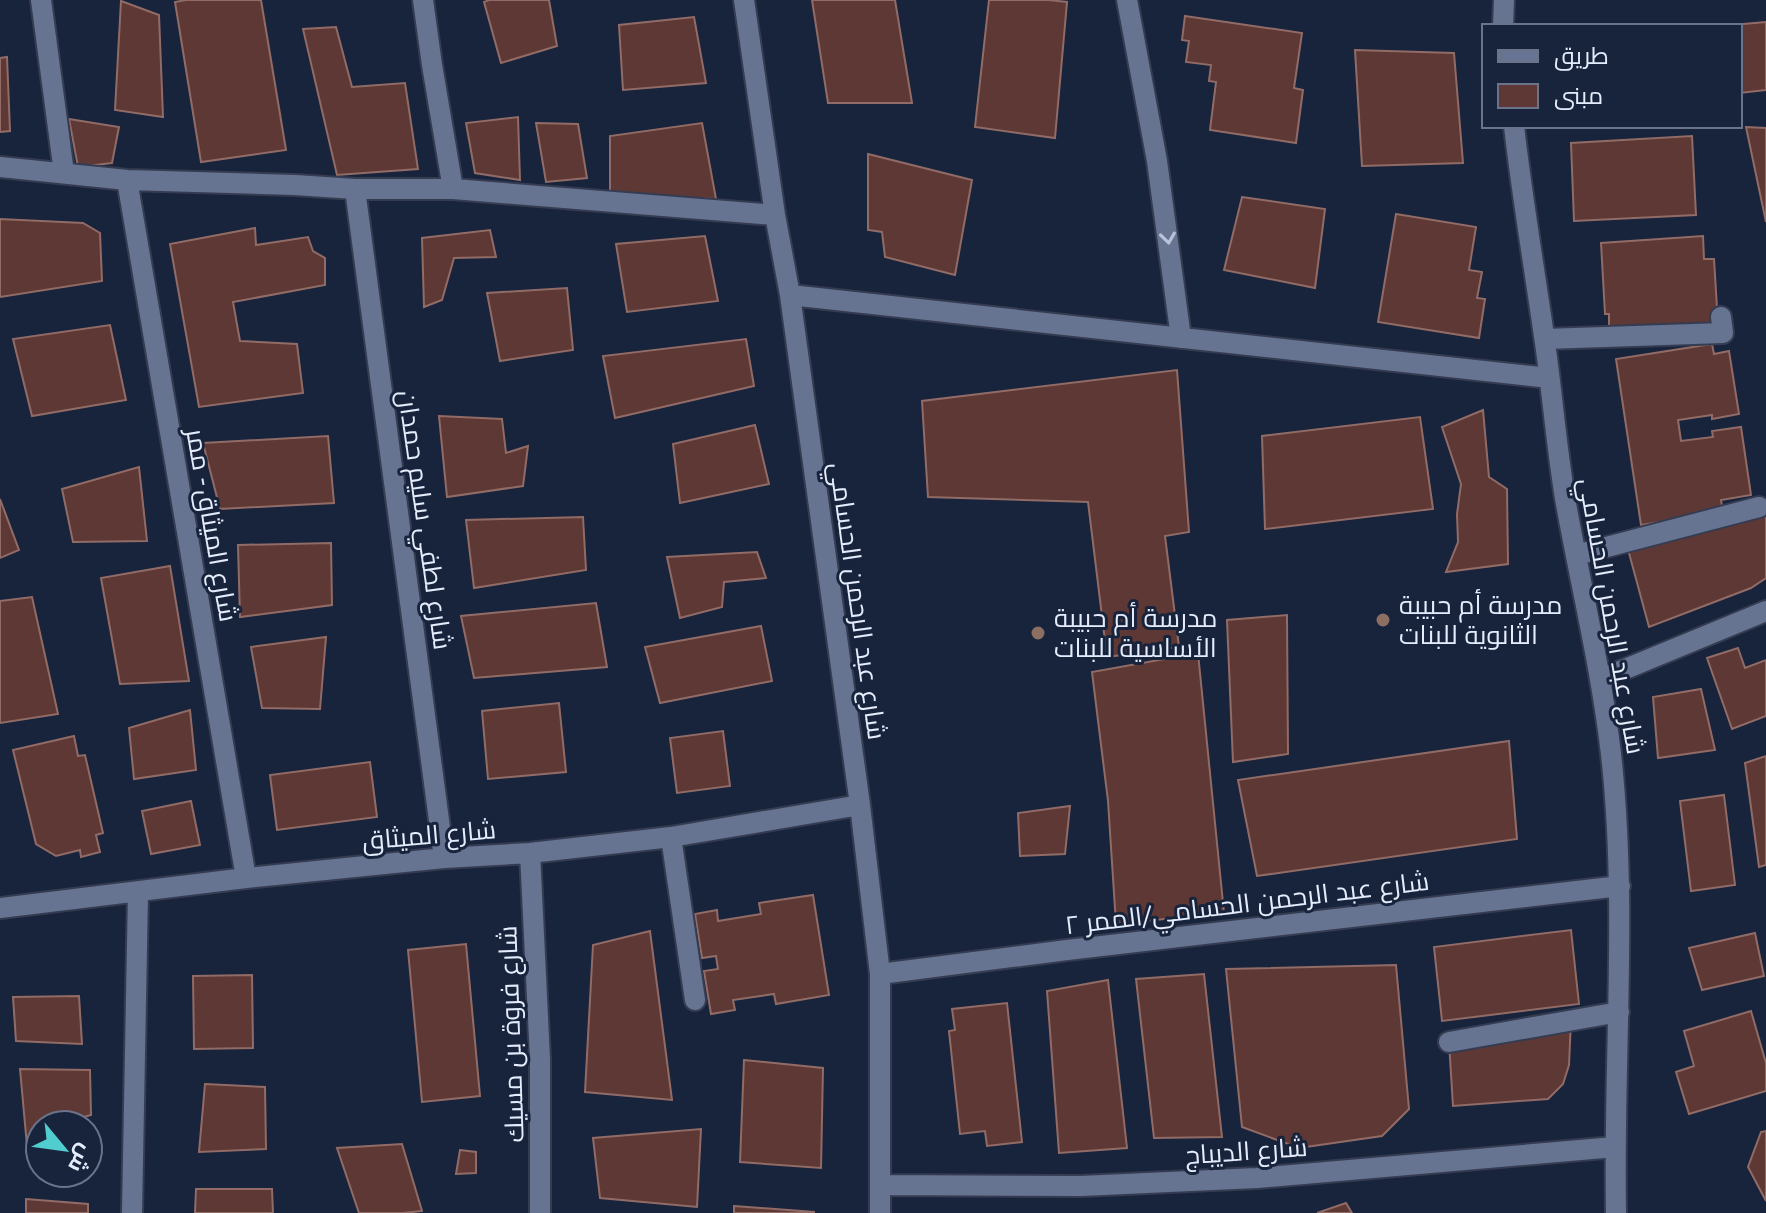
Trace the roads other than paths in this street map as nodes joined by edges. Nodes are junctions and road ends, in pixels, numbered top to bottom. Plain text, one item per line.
1 (41, 0) edge
2 (423, 0) edge
3 (744, 0) edge
4 (1127, 0) edge
5 (1514, 128) edge
6 (0, 167) edge
7 (64, 173) junction
8 (127, 180) junction
9 (355, 189) junction
10 (453, 189) junction
11 (775, 215) junction
12 (790, 295) junction
13 (1721, 317) dead end
14 (1181, 338) junction
15 (1545, 339) junction
16 (1549, 378) junction
17 (1759, 507) dead end
18 (1576, 555) junction
19 (1766, 611) edge
20 (1601, 679) junction
21 (860, 805) junction
22 (671, 837) junction
23 (530, 853) junction
24 (444, 858) junction
25 (246, 878) junction
26 (1620, 886) junction
27 (138, 892) junction
28 (0, 908) edge
29 (880, 974) junction
30 (695, 1000) dead end
31 (1619, 1012) junction
32 (1449, 1042) dead end
33 (1615, 1147) junction
34 (880, 1185) junction
35 (132, 1213) edge
36 (540, 1213) edge
37 (880, 1213) edge
38 (1616, 1213) edge

1 - 7 street
2 - 10 street
3 - 11 street, شارع عبد الرحمن الحسامي
4 -> 14 street
5 - 15 street, شارع عبد الرحمن الحسامي
6 - 7 street
7 - 8 street
8 - 9 street
8 - 25 street, شارع الميثاق - ممر
9 - 10 street
9 - 24 street, شارع لطفي سليم حمدان
10 - 11 street
11 - 12 street, شارع عبد الرحمن الحسامي
12 - 14 street
12 - 21 street, شارع عبد الرحمن الحسامي
13 - 15 street
14 - 16 street
15 - 16 street, شارع عبد الرحمن الحسامي
16 - 18 street, شارع عبد الرحمن الحسامي
17 - 18 street
18 - 20 street, شارع عبد الرحمن الحسامي
19 - 20 street
20 - 26 street, شارع عبد الرحمن الحسامي
21 - 22 street, شارع الميثاق
21 - 29 street, شارع عبد الرحمن الحسامي
22 - 23 street, شارع الميثاق
22 - 30 street
23 - 24 street, شارع الميثاق
23 - 36 street, شارع فروة بن مسيك
24 - 25 street, شارع الميثاق
25 - 27 street, شارع الميثاق
26 - 29 street, شارع عبد الرحمن الحسامي/الممر ٢
26 - 31 street, شارع عبد الرحمن الحسامي
27 - 28 street, شارع الميثاق
27 - 35 street
29 - 34 street, شارع عبد الرحمن الحسامي
31 - 32 street
31 - 33 street, شارع عبد الرحمن الحسامي
33 - 34 street, شارع الديباج
33 - 38 street, شارع عبد الرحمن الحسامي
34 - 37 street, شارع عبد الرحمن الحسامي

